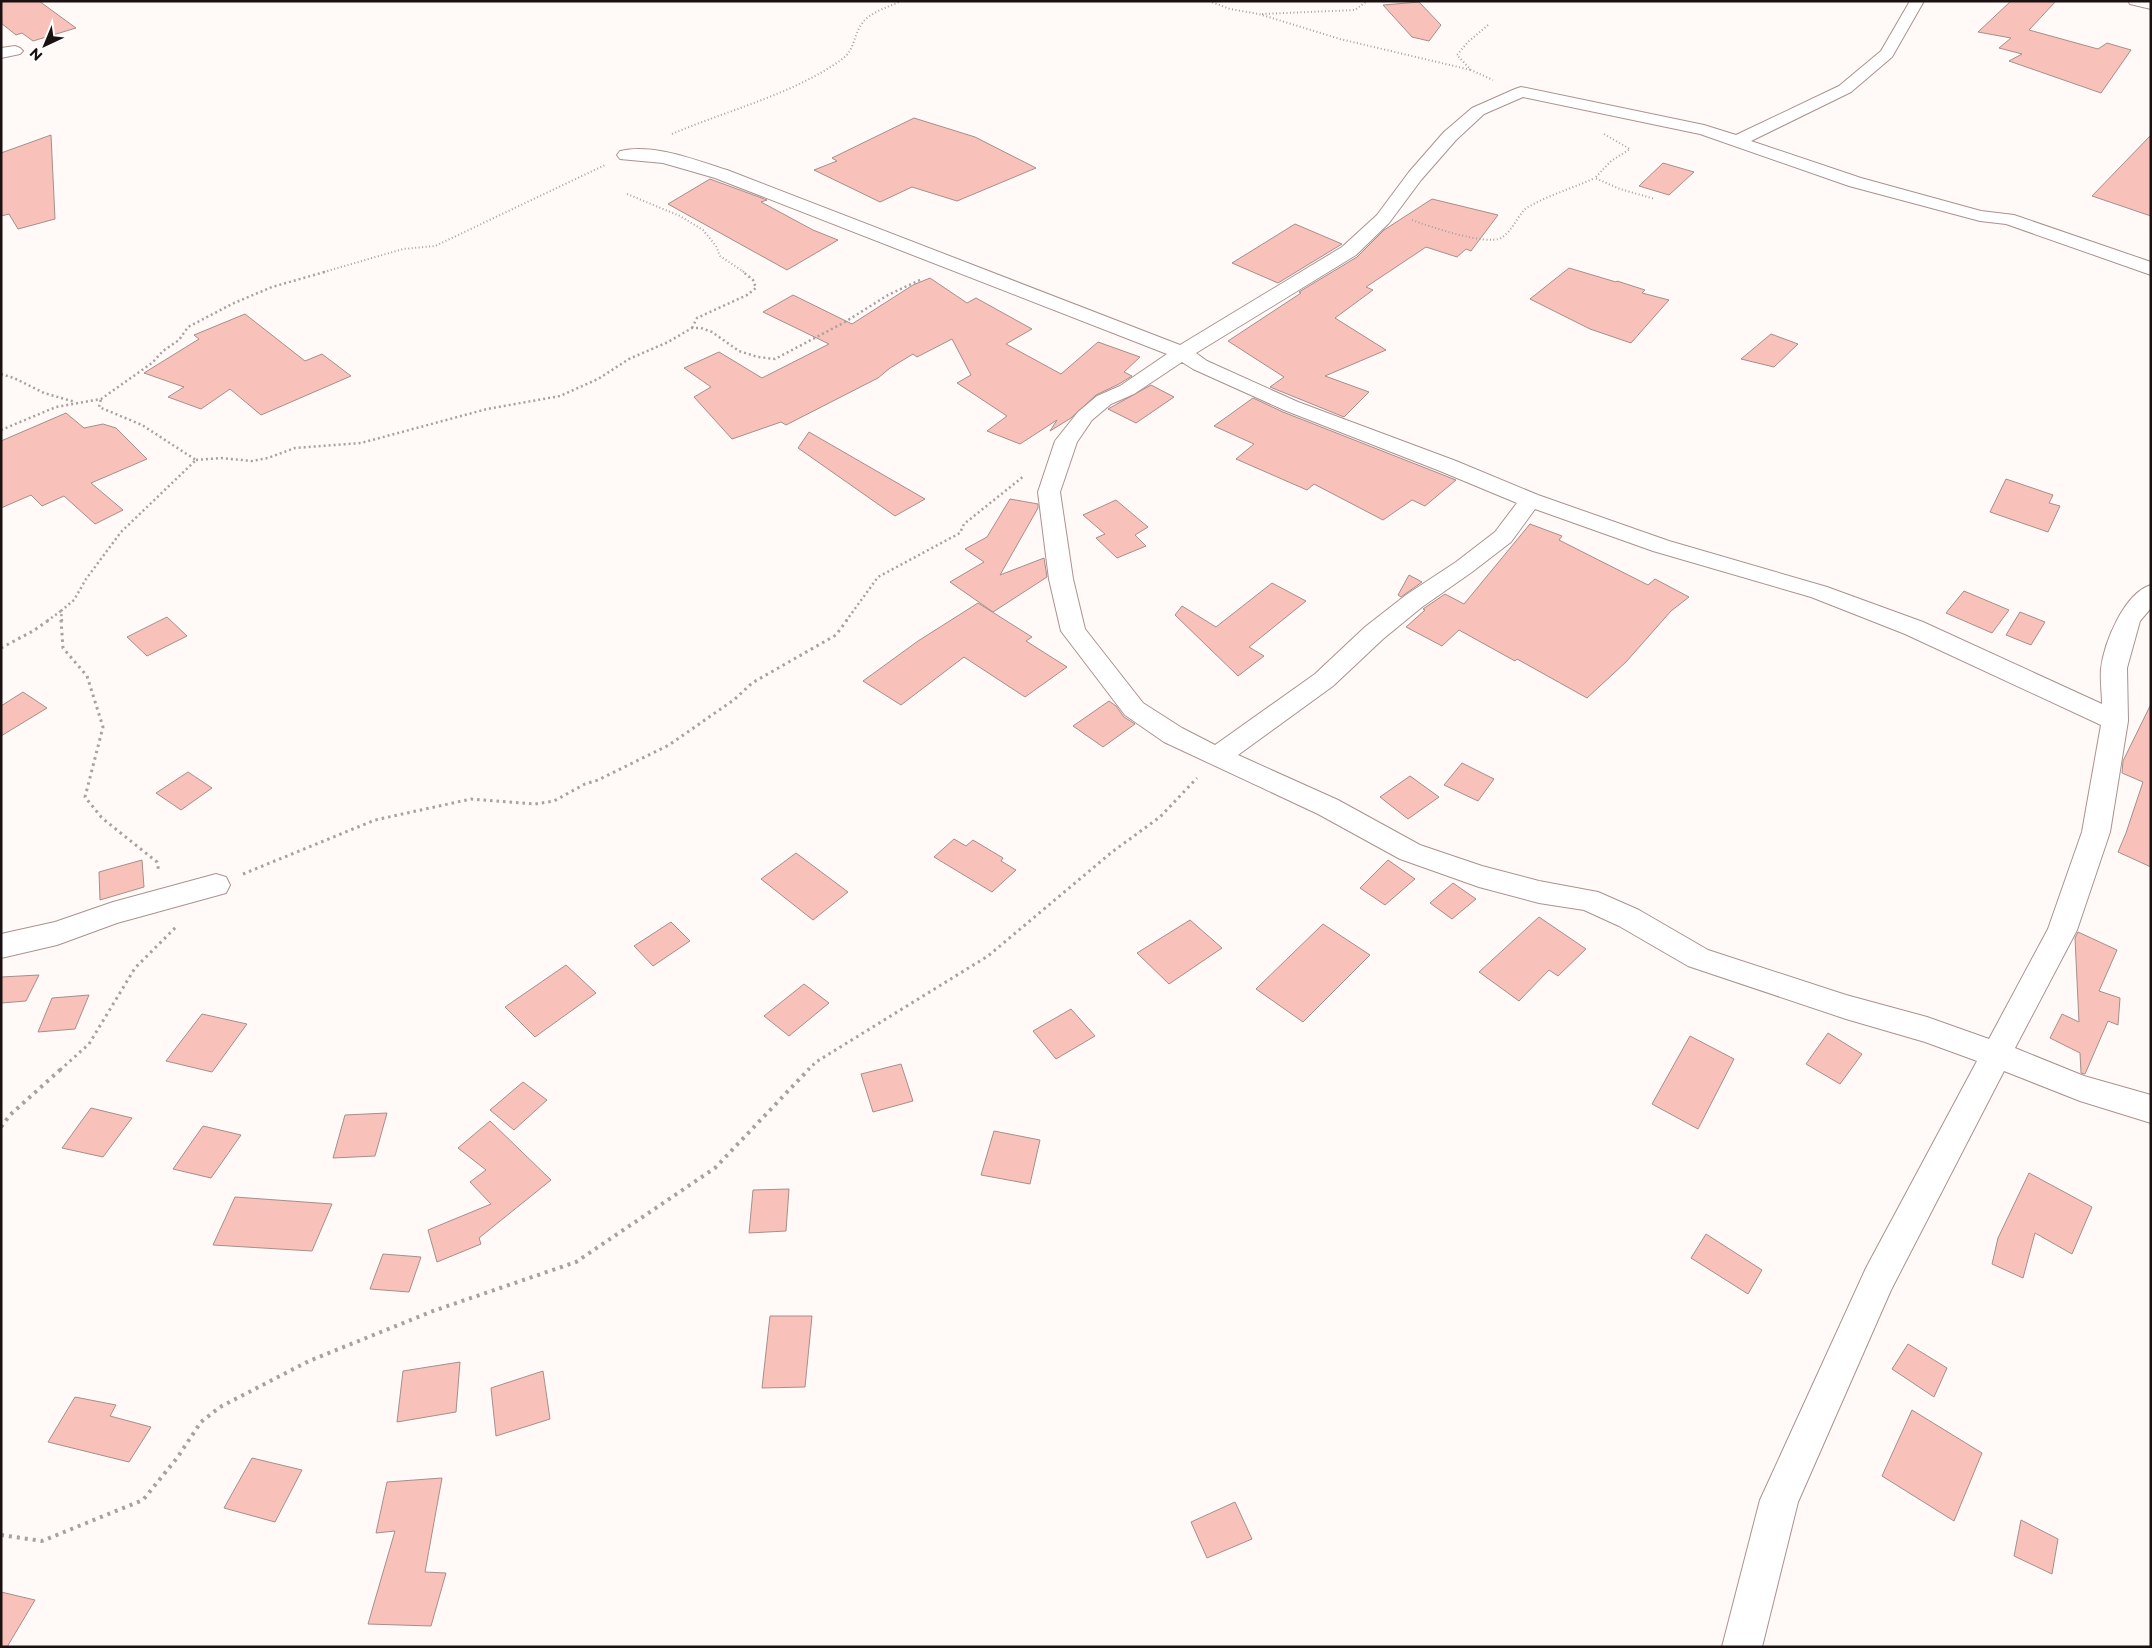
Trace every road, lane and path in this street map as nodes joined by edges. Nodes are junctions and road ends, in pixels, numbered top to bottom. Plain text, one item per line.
1 (901, 1) edge
2 (1209, 1) edge
3 (1367, 1) edge
4 (1917, 1) edge
5 (2135, 1) edge
6 (2151, 5) edge
7 (1259, 14) junction
8 (1471, 70) dead end
9 (1735, 142) junction
10 (626, 155) junction
11 (1595, 178) dead end
12 (627, 194) dead end
13 (1383, 219) junction
14 (2151, 269) edge
15 (888, 295) dead end
16 (692, 328) junction
17 (1182, 353) junction
18 (1, 374) edge
19 (101, 398) junction
20 (77, 402) junction
21 (1, 430) edge
22 (1066, 442) junction
23 (196, 460) junction
24 (1530, 500) junction
25 (2151, 593) edge
26 (61, 611) junction
27 (1, 648) edge
28 (2116, 721) junction
29 (1217, 757) junction
30 (216, 885) junction
31 (166, 898) junction
32 (1, 946) edge
33 (1995, 1054) junction
34 (2151, 1109) edge
35 (1, 1127) edge
36 (1, 1536) edge
37 (1742, 1647) edge

1 - 10 path
2 - 7 path
3 - 7 path
4 - 9 street
5 - 6 street
7 - 8 path
9 - 13 street
9 - 14 street
10 - 17 street
10 - 19 path
11 - 13 path
12 - 16 path
13 - 17 street
15 - 16 path
16 - 23 path
17 - 22 street
17 - 24 street
18 - 20 path
19 - 20 path
19 - 23 path
20 - 21 path
22 - 29 street
22 - 30 path
23 - 26 path
24 - 28 street
24 - 29 street
25 - 28 street
26 - 27 path
26 - 31 path
28 - 33 street
29 - 33 street
29 - 36 path
30 - 31 street
30 - 35 path
31 - 32 street
33 - 34 street
33 - 37 street

